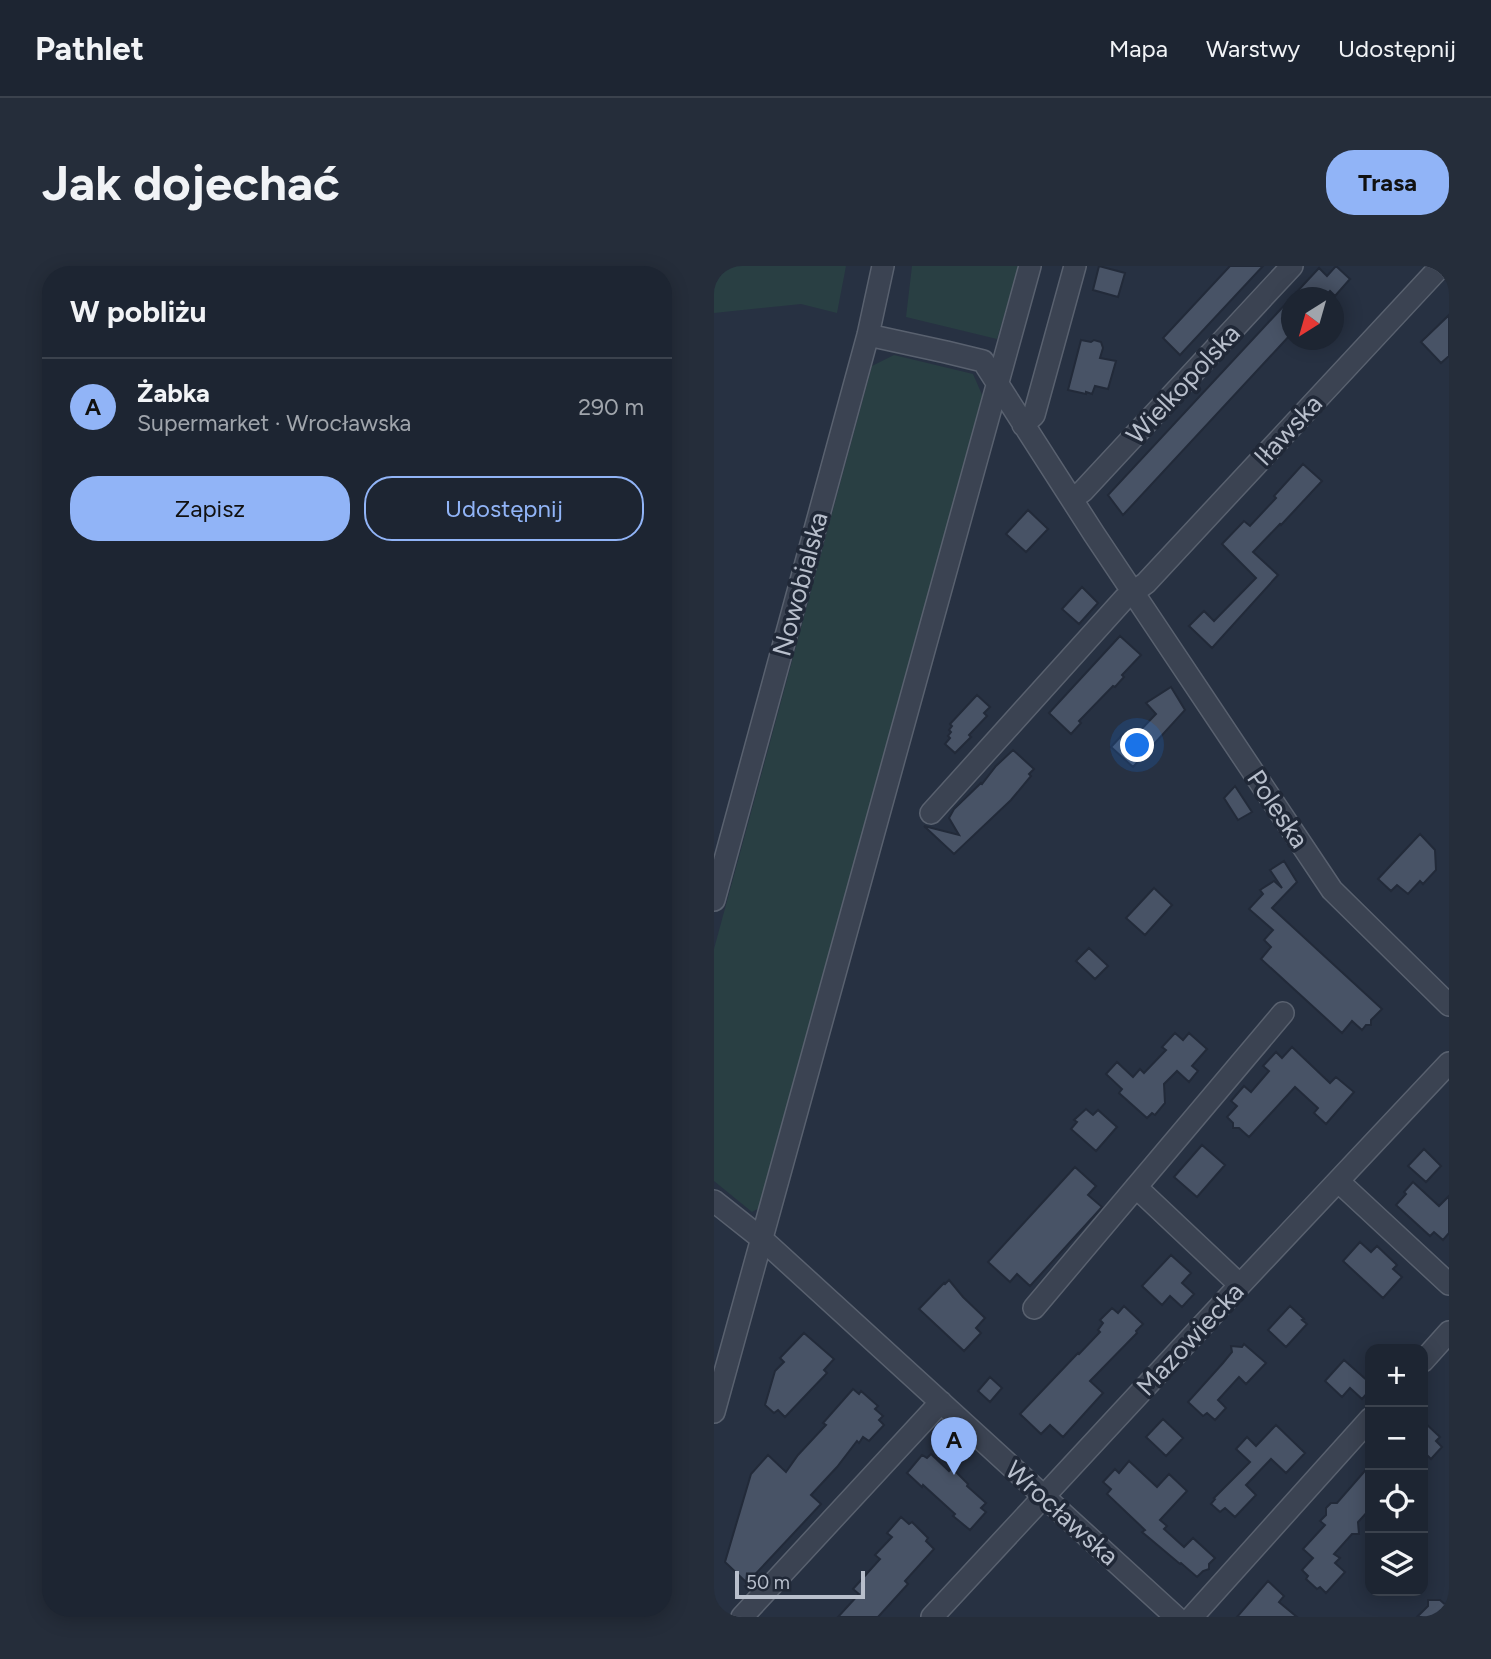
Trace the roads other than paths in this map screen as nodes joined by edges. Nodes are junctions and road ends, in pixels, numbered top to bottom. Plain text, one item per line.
1 (883, 266) edge
2 (1030, 266) edge
3 (1075, 266) edge
4 (1292, 266) edge
5 (1441, 266) edge
6 (868, 335) junction
7 (998, 383) junction
8 (1024, 425) junction
9 (1072, 499) junction
10 (1134, 592) junction
11 (931, 813) dead end
12 (714, 900) edge
13 (1449, 1005) edge
14 (1283, 1013) dead end
15 (1449, 1063) edge
16 (1339, 1182) junction
17 (1136, 1187) junction
18 (714, 1201) edge
19 (762, 1239) junction
20 (1449, 1284) edge
21 (1240, 1285) junction
22 (1034, 1308) dead end
23 (1449, 1332) edge
24 (1428, 1355) edge
25 (941, 1402) junction
26 (714, 1412) edge
27 (1365, 1425) edge
28 (1045, 1497) junction
29 (741, 1617) edge
30 (932, 1617) edge
31 (1176, 1617) edge
32 (1192, 1617) edge

1 - 6 street, Nowobialska
2 - 7 street
3 - 8 street
4 - 9 street, Wielkopolska
5 - 10 street, Iławska
6 - 7 street, Poleska
6 - 12 street, Nowobialska
7 - 8 street, Poleska
7 - 19 street
8 - 9 street, Poleska
9 - 10 street, Poleska
10 - 11 street
10 - 13 street, Poleska
14 - 17 street
15 - 16 street, Mazowiecka
16 - 20 street
16 - 21 street, Mazowiecka
17 - 21 street
17 - 22 street
18 - 19 street, Wrocławska
19 - 25 street, Wrocławska
19 - 26 street
21 - 28 street, Mazowiecka
23 - 24 street
25 - 28 street, Wrocławska
25 - 29 street
27 - 32 street
28 - 30 street, Mazowiecka
28 - 31 street, Wrocławska

